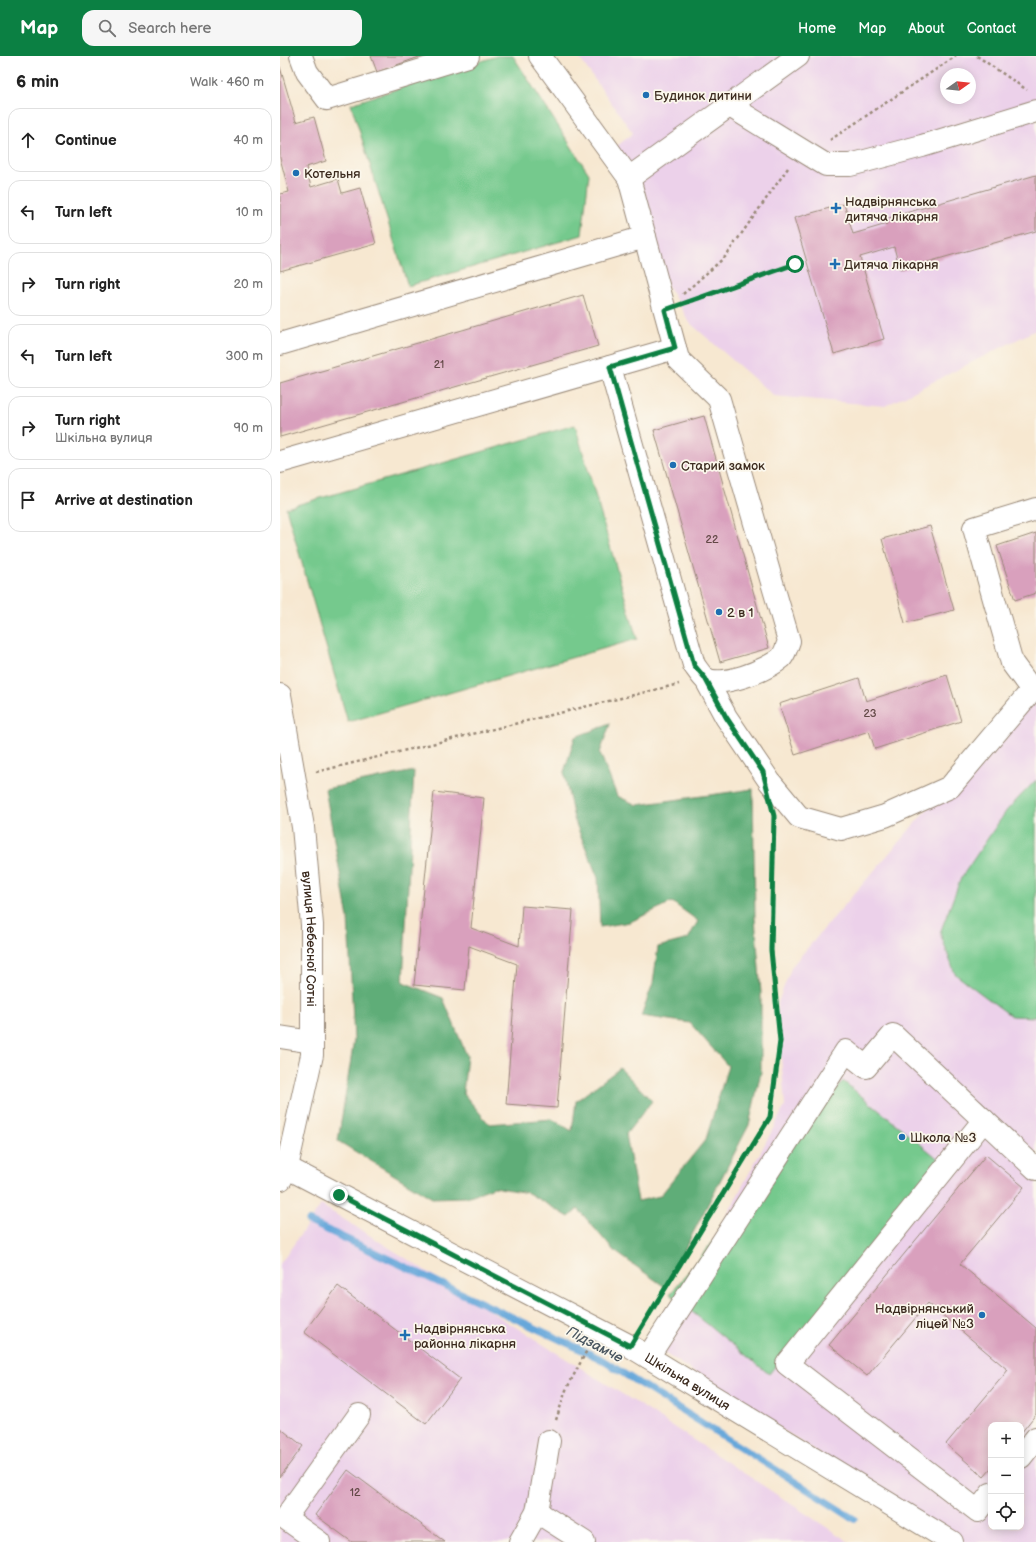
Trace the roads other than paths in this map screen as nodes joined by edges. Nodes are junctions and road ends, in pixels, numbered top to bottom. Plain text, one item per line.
1 (301, 56) edge
2 (468, 56) edge
3 (540, 56) edge
4 (798, 56) edge
5 (730, 106) junction
6 (1036, 111) edge
7 (629, 178) junction
8 (645, 237) junction
9 (280, 344) edge
10 (675, 348) junction
11 (610, 367) junction
12 (280, 462) edge
13 (1036, 510) edge
14 (705, 678) junction
15 (1034, 688) edge
16 (280, 695) edge
17 (280, 1037) edge
18 (312, 1042) junction
19 (984, 1120) junction
20 (1036, 1169) edge
21 (282, 1170) edge
22 (648, 1358) junction
23 (359, 1415) dead end
24 (1036, 1438) edge
25 (549, 1441) road end
26 (1024, 1453) edge
27 (988, 1498) edge
28 (537, 1512) junction
29 (282, 1522) edge
30 (319, 1542) edge
31 (520, 1542) edge
32 (584, 1542) edge
33 (952, 1542) edge

1 - 2 street
3 - 7 street
4 - 5 street
5 - 6 street
5 - 7 street
7 - 8 street
8 - 9 street
8 - 10 street
10 - 11 street
10 - 14 street
11 - 12 street
11 - 14 street
13 - 15 street
14 - 15 street
16 - 18 street, вулиця Небесної Сотні
17 - 18 street
18 - 21 street, вулиця Небесної Сотні
19 - 20 street
19 - 22 street
19 - 27 street
21 - 22 street, Шкільна вулиця
22 - 33 street, Шкільна вулиця
23 - 29 street
24 - 26 street
25 - 28 street
28 - 31 street
28 - 32 street
29 - 30 street

